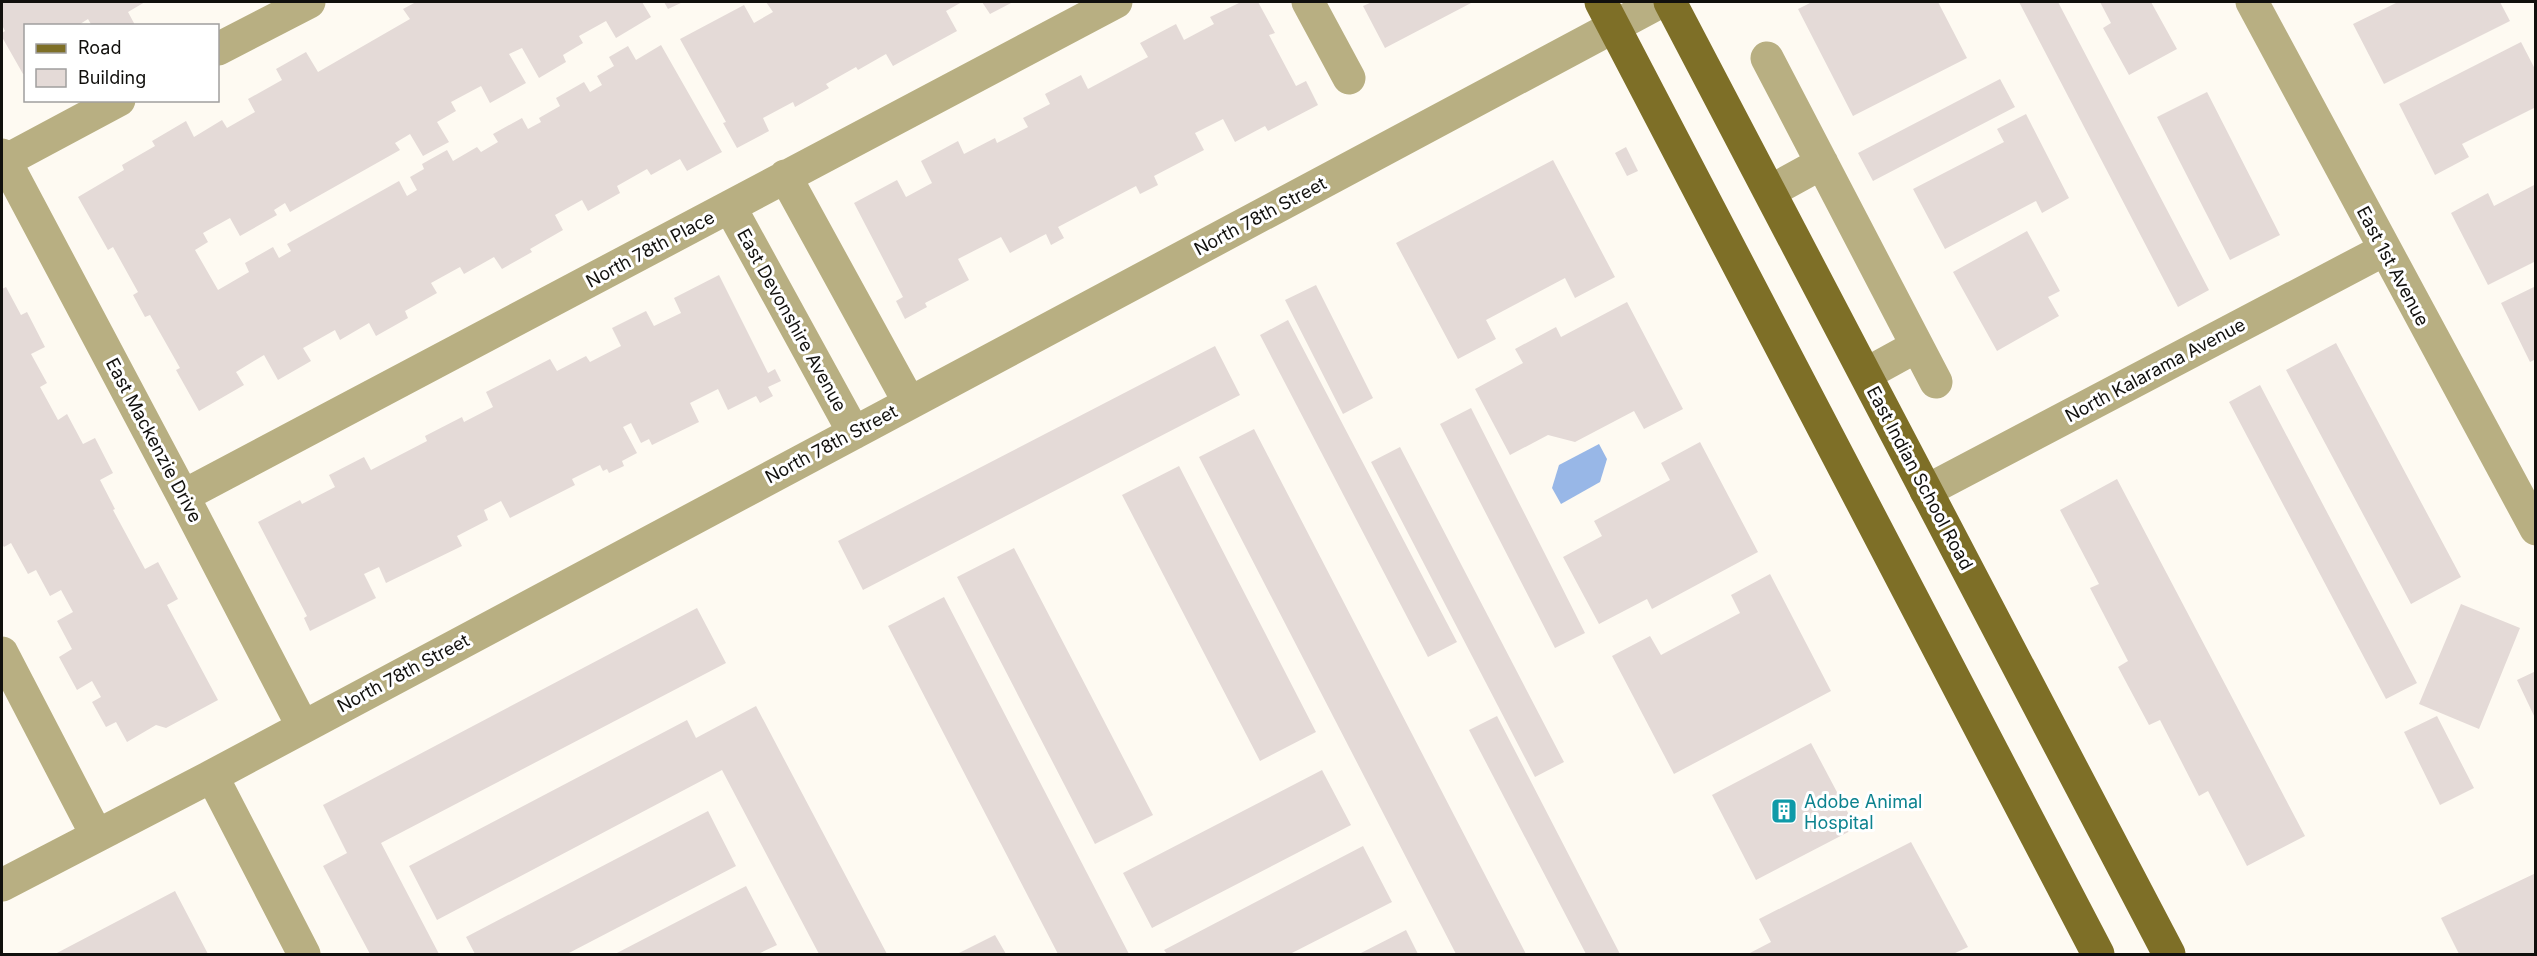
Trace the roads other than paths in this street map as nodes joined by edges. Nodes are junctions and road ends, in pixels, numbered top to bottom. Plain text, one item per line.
1 (309, 2) edge
2 (1116, 2) edge
3 (1308, 2) edge
4 (1660, 2) edge
5 (1670, 2) edge
6 (2252, 2) edge
7 (1607, 14) edge
8 (219, 48) edge
9 (1767, 58) dead end
10 (1349, 78) dead end
11 (115, 102) edge
12 (3, 158) edge
13 (1822, 163) junction
14 (785, 176) junction
15 (1771, 191) junction
16 (730, 207) junction
17 (2384, 250) junction
18 (1917, 346) junction
19 (1866, 374) junction
20 (1936, 382) dead end
21 (909, 402) junction
22 (854, 433) junction
23 (1926, 491) junction
24 (183, 496) junction
25 (2535, 529) edge
26 (2, 653) edge
27 (303, 726) junction
28 (212, 776) junction
29 (96, 834) junction
30 (2, 885) edge
31 (304, 954) edge
32 (2098, 954) edge
33 (2169, 954) edge

1 - 8 street
2 - 14 street, North 78th Place
3 - 10 street
4 - 7 street, North 78th Street
5 - 15 main road, East Indian School Road
6 - 17 street, East 1st Avenue
7 - 21 street, North 78th Street
7 - 32 main road
9 - 13 street
11 - 12 street
12 - 24 street, East Mackenzie Drive
13 - 15 street
13 - 18 street
14 - 16 street, North 78th Place
14 - 21 street
15 - 19 main road, East Indian School Road
16 - 22 street, East Devonshire Avenue
16 - 24 street, North 78th Place
17 - 23 street, North Kalarama Avenue
17 - 25 street, East 1st Avenue
18 - 19 street
18 - 20 street
19 - 23 main road, East Indian School Road
21 - 22 street, North 78th Street
22 - 27 street, North 78th Street
23 - 33 main road, East Indian School Road
24 - 27 street, East Mackenzie Drive
26 - 29 street
27 - 28 street, North 78th Street
28 - 29 street, North 78th Street
28 - 31 street
29 - 30 street, North 78th Street

